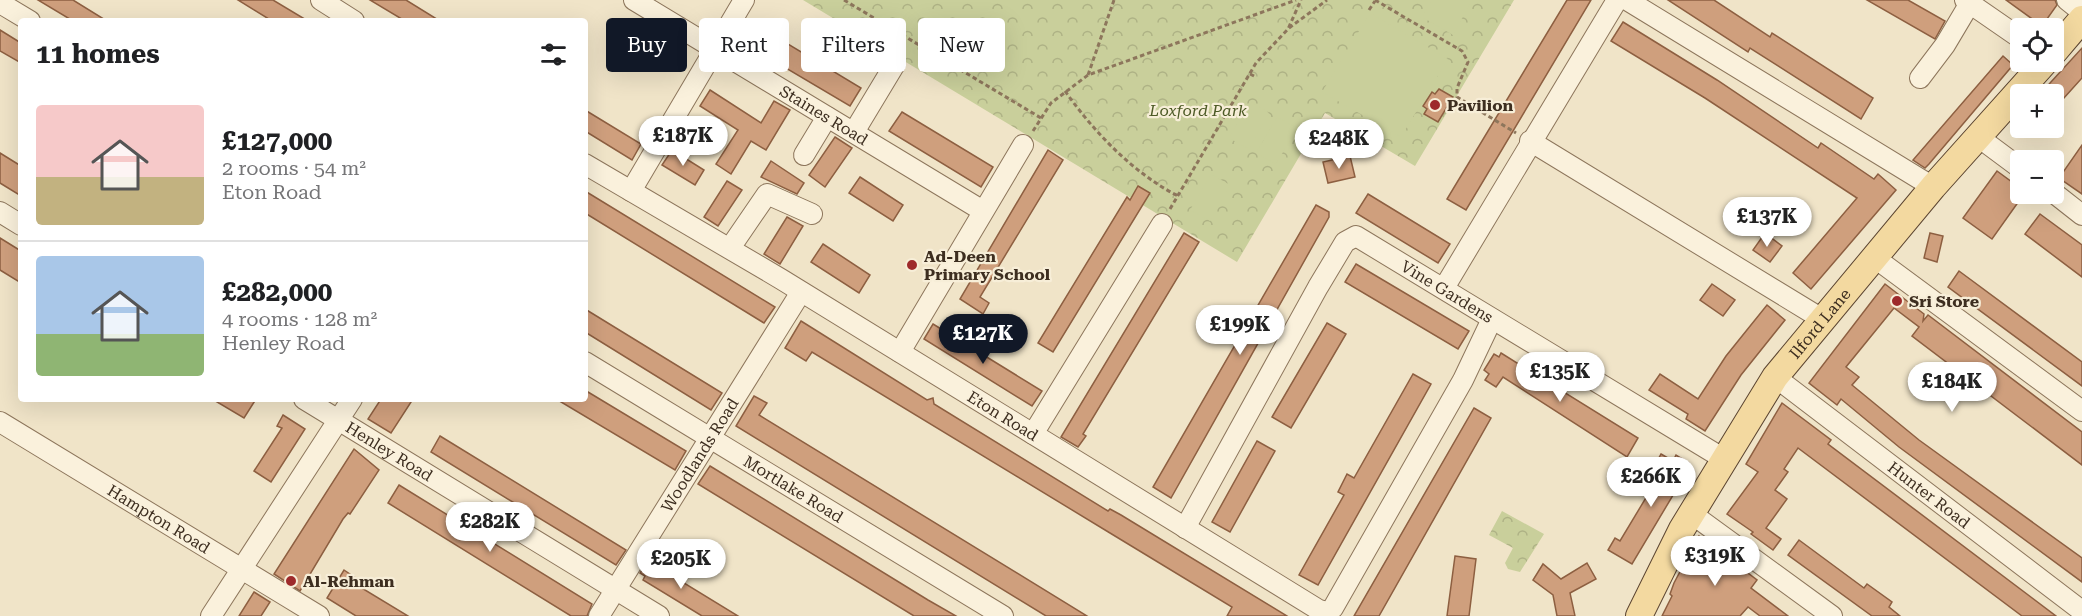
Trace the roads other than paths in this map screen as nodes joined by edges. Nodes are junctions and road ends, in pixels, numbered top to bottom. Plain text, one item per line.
1 (321, 0) edge
2 (633, 0) edge
3 (744, 0) edge
4 (1617, 0) edge
5 (1627, 0) edge
6 (2067, 0) edge
7 (1968, 1) edge
8 (0, 3) edge
9 (2082, 12) edge
10 (25, 18) edge
11 (349, 18) edge
12 (733, 18) edge
13 (2082, 19) edge
14 (2010, 31) edge
15 (2064, 40) edge
16 (699, 41) edge
17 (701, 72) edge
18 (751, 72) edge
19 (890, 72) edge
20 (2036, 72) edge
21 (1920, 78) dead end
22 (827, 117) junction
23 (854, 132) junction
24 (1977, 136) junction
25 (1530, 141) junction
26 (1023, 146) dead end
27 (804, 155) dead end
28 (2010, 161) edge
29 (588, 166) edge
30 (1933, 187) junction
31 (631, 191) junction
32 (2064, 200) edge
33 (983, 211) junction
34 (0, 212) edge
35 (812, 214) dead end
36 (2082, 214) edge
37 (18, 223) edge
38 (1162, 224) road end
39 (730, 249) junction
40 (1875, 258) junction
41 (1444, 288) junction
42 (801, 292) junction
43 (1492, 319) junction
44 (1822, 319) junction
45 (900, 352) junction
46 (588, 364) edge
47 (1775, 377) junction
48 (309, 402) edge
49 (350, 402) edge
50 (2082, 411) edge
51 (338, 420) junction
52 (0, 422) edge
53 (1032, 434) junction
54 (711, 438) junction
55 (1724, 459) junction
56 (1692, 514) junction
57 (1185, 528) junction
58 (242, 569) junction
59 (615, 590) junction
60 (2082, 611) edge
61 (212, 616) edge
62 (319, 616) edge
63 (599, 616) edge
64 (659, 616) edge
65 (1003, 616) edge
66 (1639, 616) edge
67 (1832, 616) edge

1 - 11 street
2 - 16 street, Staines Road
3 - 12 street
4 - 25 street
5 - 30 street
6 - 9 street
7 - 14 street
7 - 21 street
8 - 10 street
13 - 15 main road
17 - 31 street
18 - 22 street, Staines Road
19 - 23 street
20 - 24 main road, Ilford Lane
22 - 23 street, Staines Road
22 - 27 street
23 - 33 street, Staines Road
24 - 28 street
24 - 30 main road, Ilford Lane
25 - 41 street
25 - 44 street
26 - 33 street
29 - 31 street, Eton Road
30 - 40 main road, Ilford Lane
31 - 39 street, Eton Road
32 - 36 street
33 - 45 street
34 - 37 street
35 - 39 street
38 - 53 street
39 - 42 street, Eton Road
40 - 44 main road, Ilford Lane
40 - 50 street
41 - 43 street, Vine Gardens
41 - 57 street, Vine Gardens
42 - 45 street, Eton Road
42 - 54 street, Woodlands Road
43 - 55 street, Vine Gardens
43 - 57 street, Eton Road
44 - 47 main road, Ilford Lane
45 - 53 street, Eton Road
46 - 54 street, Mortlake Road
47 - 55 main road, Ilford Lane
47 - 60 street, Hunter Road
48 - 51 street, Henley Road
49 - 51 street
51 - 58 street
51 - 59 street, Henley Road
52 - 58 street, Hampton Road
53 - 57 street, Eton Road
54 - 59 street, Woodlands Road
54 - 65 street, Mortlake Road
55 - 56 main road, Ilford Lane
56 - 66 main road, Ilford Lane
56 - 67 street
58 - 61 street
58 - 62 street, Hampton Road
59 - 63 street, Woodlands Road
59 - 64 street, Henley Road

